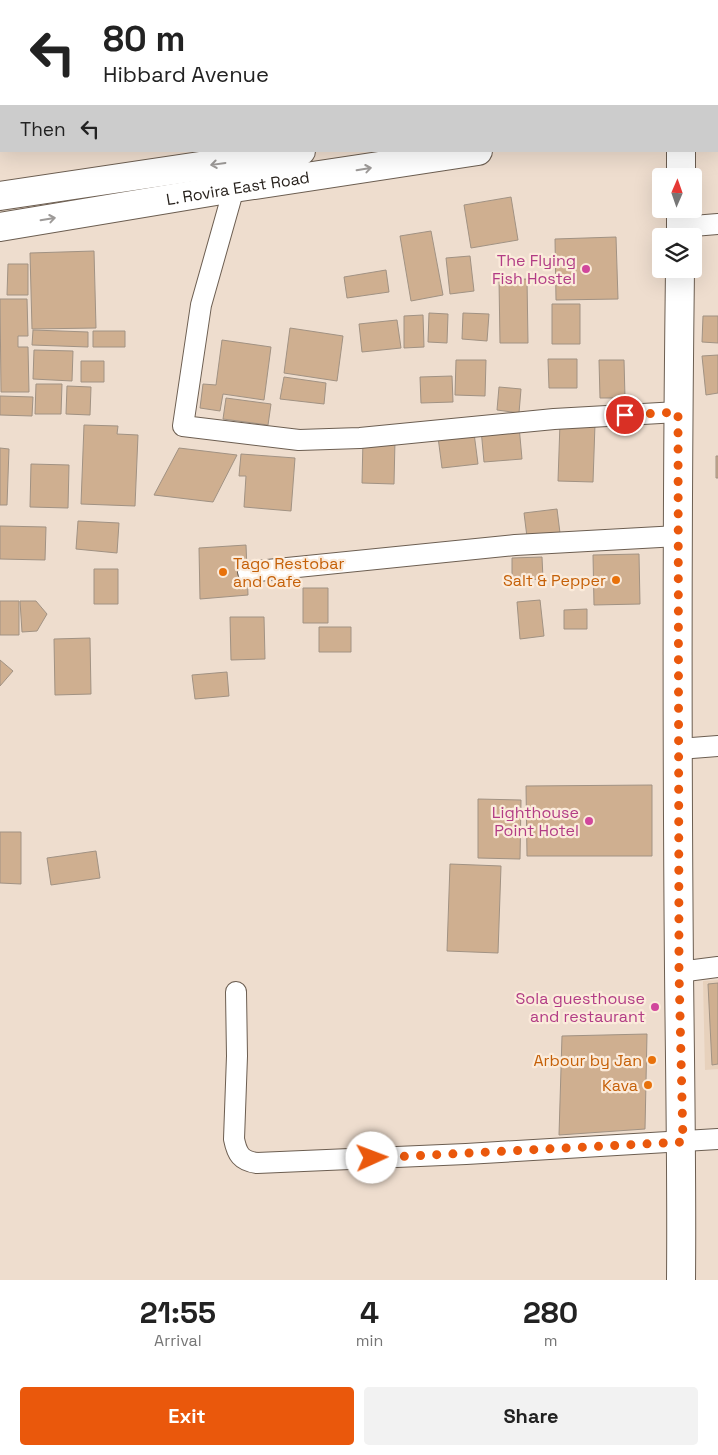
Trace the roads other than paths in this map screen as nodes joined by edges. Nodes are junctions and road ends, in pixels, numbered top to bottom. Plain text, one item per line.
1 (294, 152) edge
2 (465, 152) edge
3 (681, 152) edge
4 (324, 163) edge
5 (681, 168) edge
6 (234, 188) junction
7 (0, 196) edge
8 (681, 224) edge
9 (718, 224) edge
10 (0, 227) edge
11 (680, 278) edge
12 (678, 412) junction
13 (678, 536) junction
14 (248, 572) dead end
15 (718, 746) edge
16 (679, 749) junction
17 (718, 967) edge
18 (679, 972) junction
19 (236, 992) dead end
20 (718, 1139) edge
21 (683, 1142) junction
22 (681, 1280) edge

1 -> 7 main road, L. Rovira East Road
4 -> 2 main road, L. Rovira East Road
3 - 5 main road
4 - 6 main road, L. Rovira East Road
10 -> 6 main road, L. Rovira East Road
6 - 12 street
8 - 9 street
11 - 12 main road
12 - 13 main road
13 - 14 street
13 - 16 main road
15 - 16 street
16 - 18 main road
17 - 18 street
18 - 21 main road
19 - 21 street
20 - 21 street
21 - 22 main road

